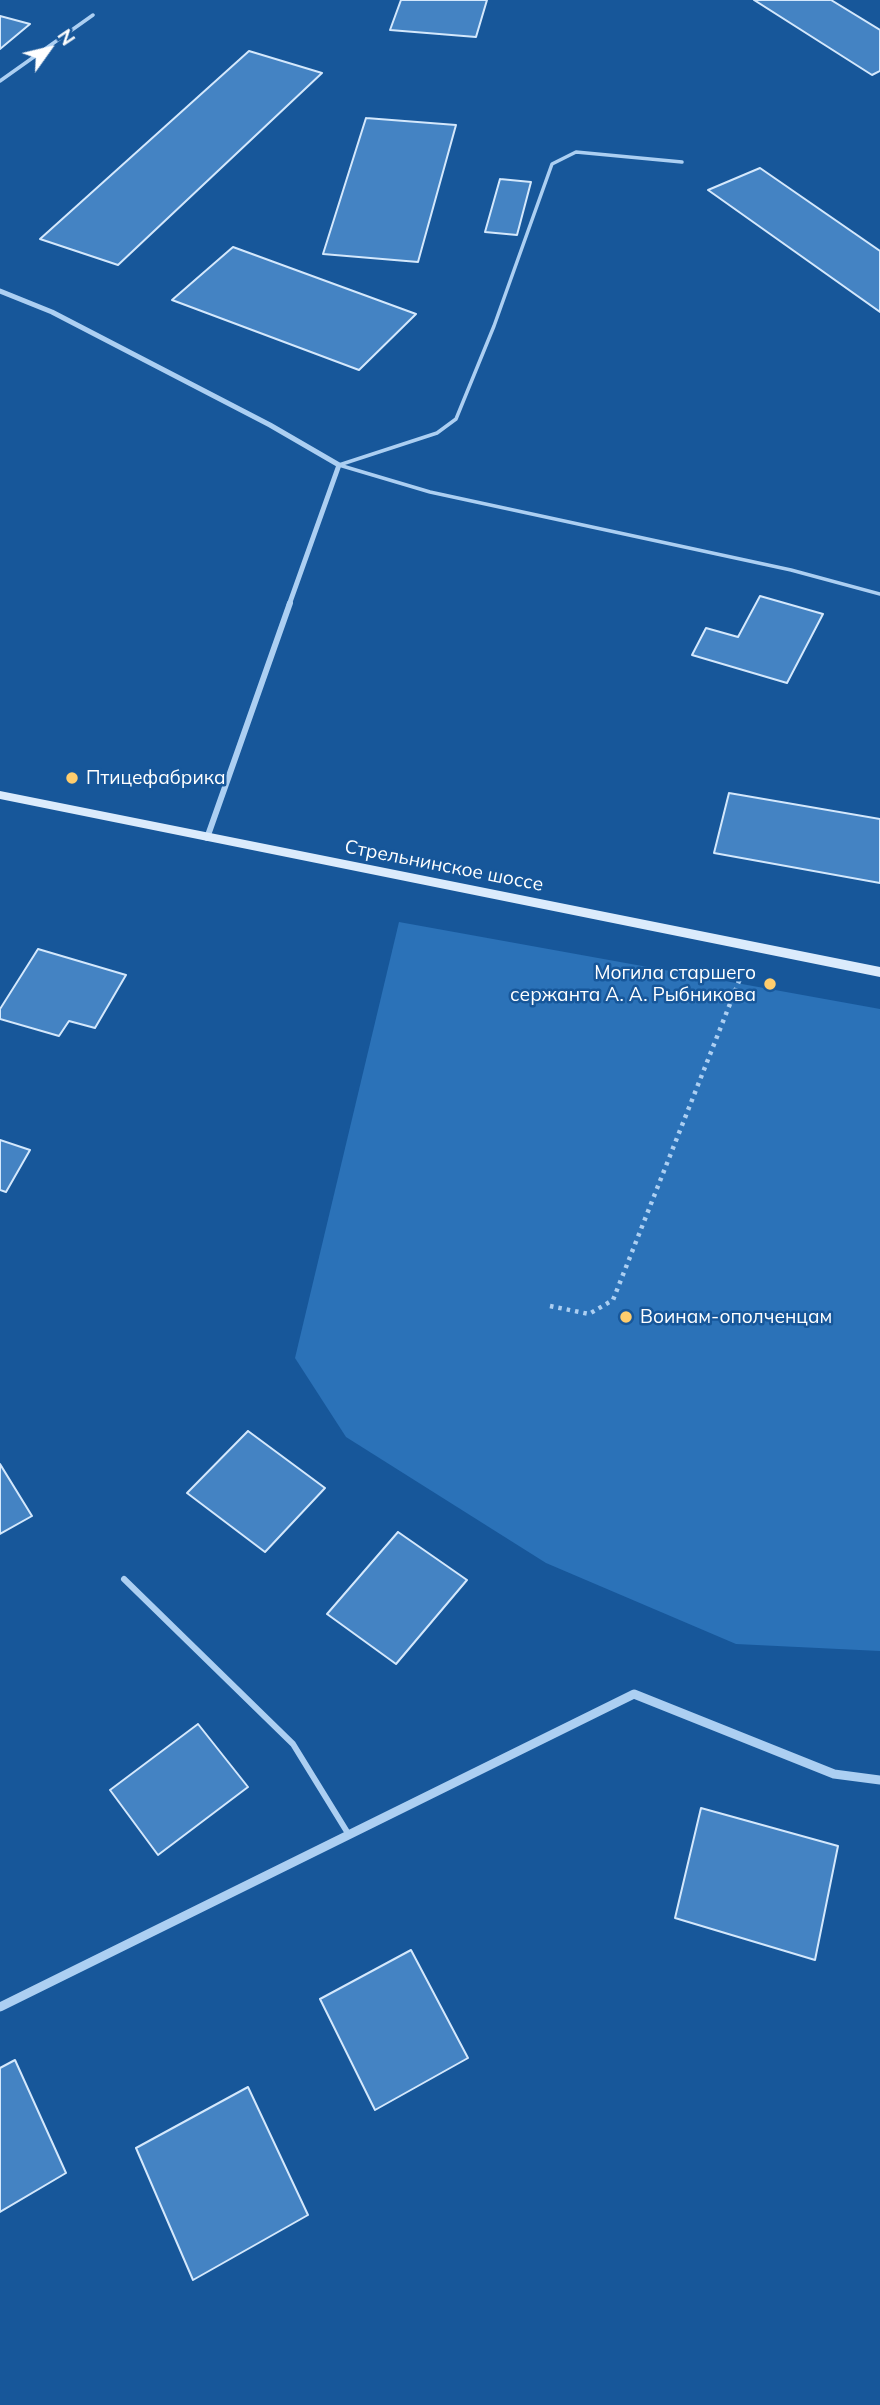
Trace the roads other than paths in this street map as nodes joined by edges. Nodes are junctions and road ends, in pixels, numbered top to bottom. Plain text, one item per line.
1 (93, 15) dead end
2 (0, 81) edge
3 (682, 162) dead end
4 (0, 291) edge
5 (339, 465) junction
6 (880, 594) edge
7 (0, 795) edge
8 (207, 838) junction
9 (880, 972) edge
10 (124, 1579) dead end
11 (880, 1780) edge
12 (349, 1835) junction
13 (0, 2007) edge

1 - 2 lane
3 - 5 lane
4 - 5 street
5 - 6 lane
5 - 8 street
7 - 8 main road, Стрельнинское шоссе
8 - 9 main road, Стрельнинское шоссе
10 - 12 lane
11 - 12 street
12 - 13 street

